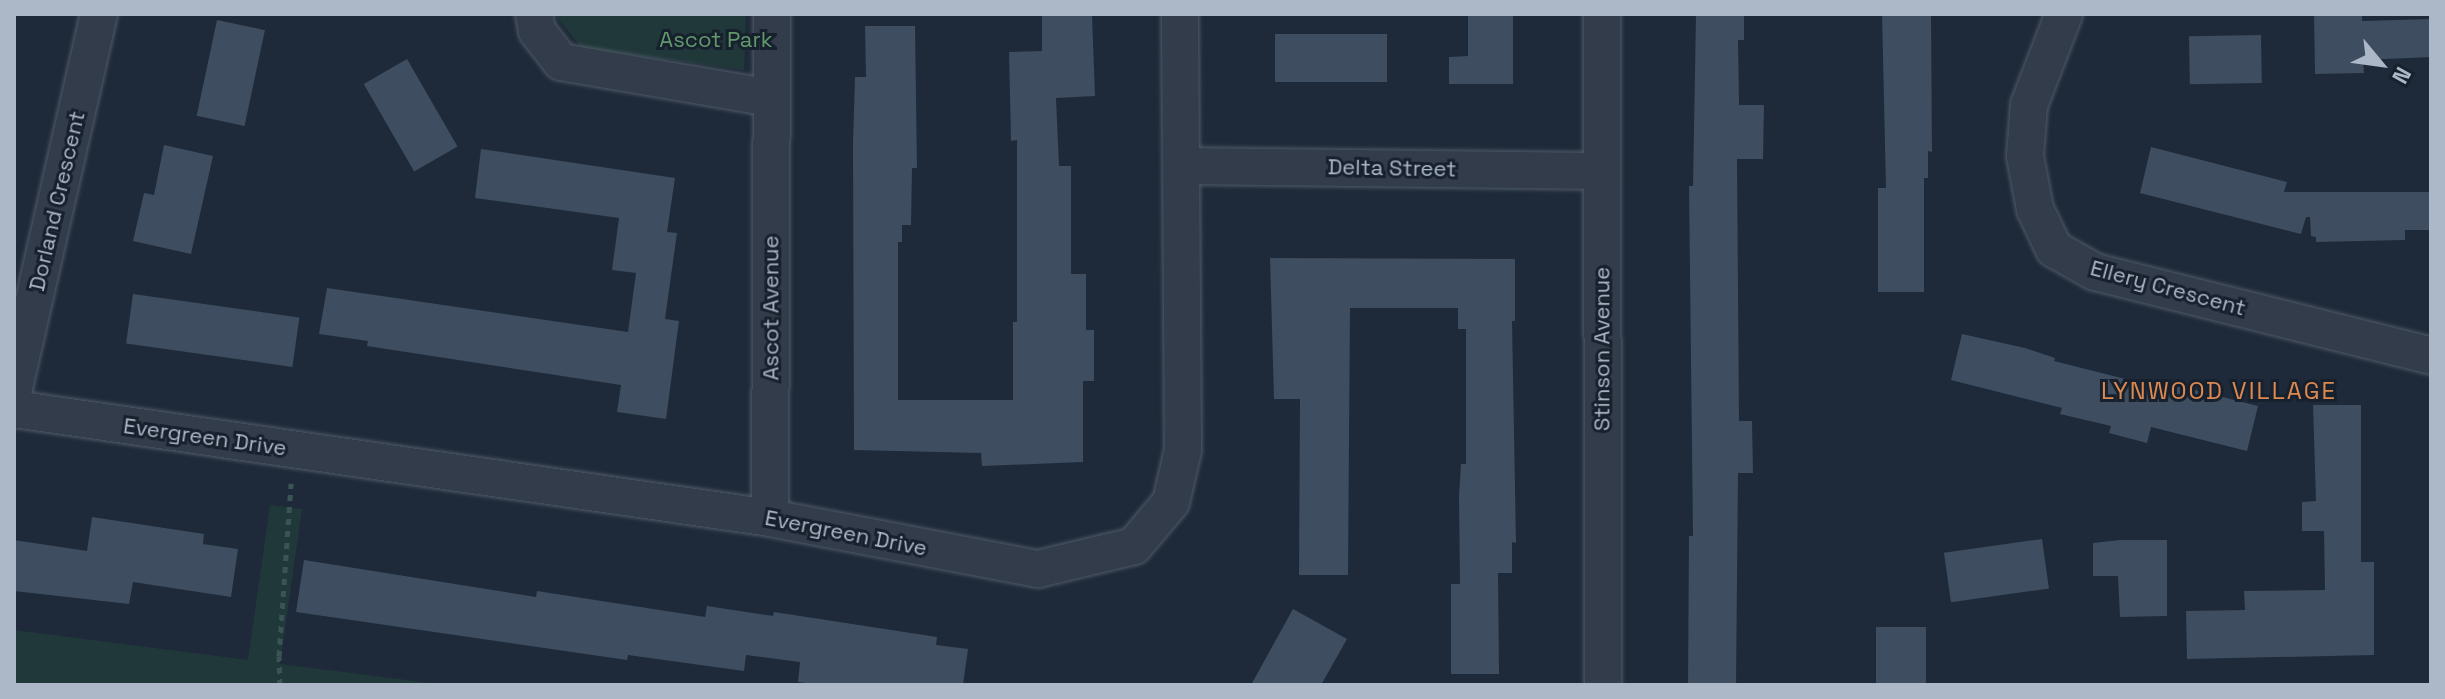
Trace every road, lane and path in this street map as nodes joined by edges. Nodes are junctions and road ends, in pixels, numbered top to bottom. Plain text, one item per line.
1 (99, 14) edge
2 (534, 14) edge
3 (772, 14) edge
4 (1180, 14) edge
5 (1602, 14) edge
6 (2064, 14) edge
7 (771, 98) junction
8 (1183, 166) junction
9 (1601, 171) junction
10 (2431, 356) edge
11 (14, 388) edge
12 (14, 409) edge
13 (294, 451) junction
14 (770, 518) junction
15 (280, 685) edge
16 (1603, 685) edge

1 - 11 street, Dorland Crescent
2 - 7 street
3 - 7 street, Ascot Avenue
4 - 8 street, Evergreen Drive
5 - 9 street, Stinson Avenue
6 - 10 street, Ellery Crescent
7 - 14 street, Ascot Avenue
8 - 9 street, Delta Street
8 - 14 street, Evergreen Drive
9 - 16 street, Stinson Avenue
12 - 13 street, Evergreen Drive
13 - 14 street, Evergreen Drive
13 - 15 path

